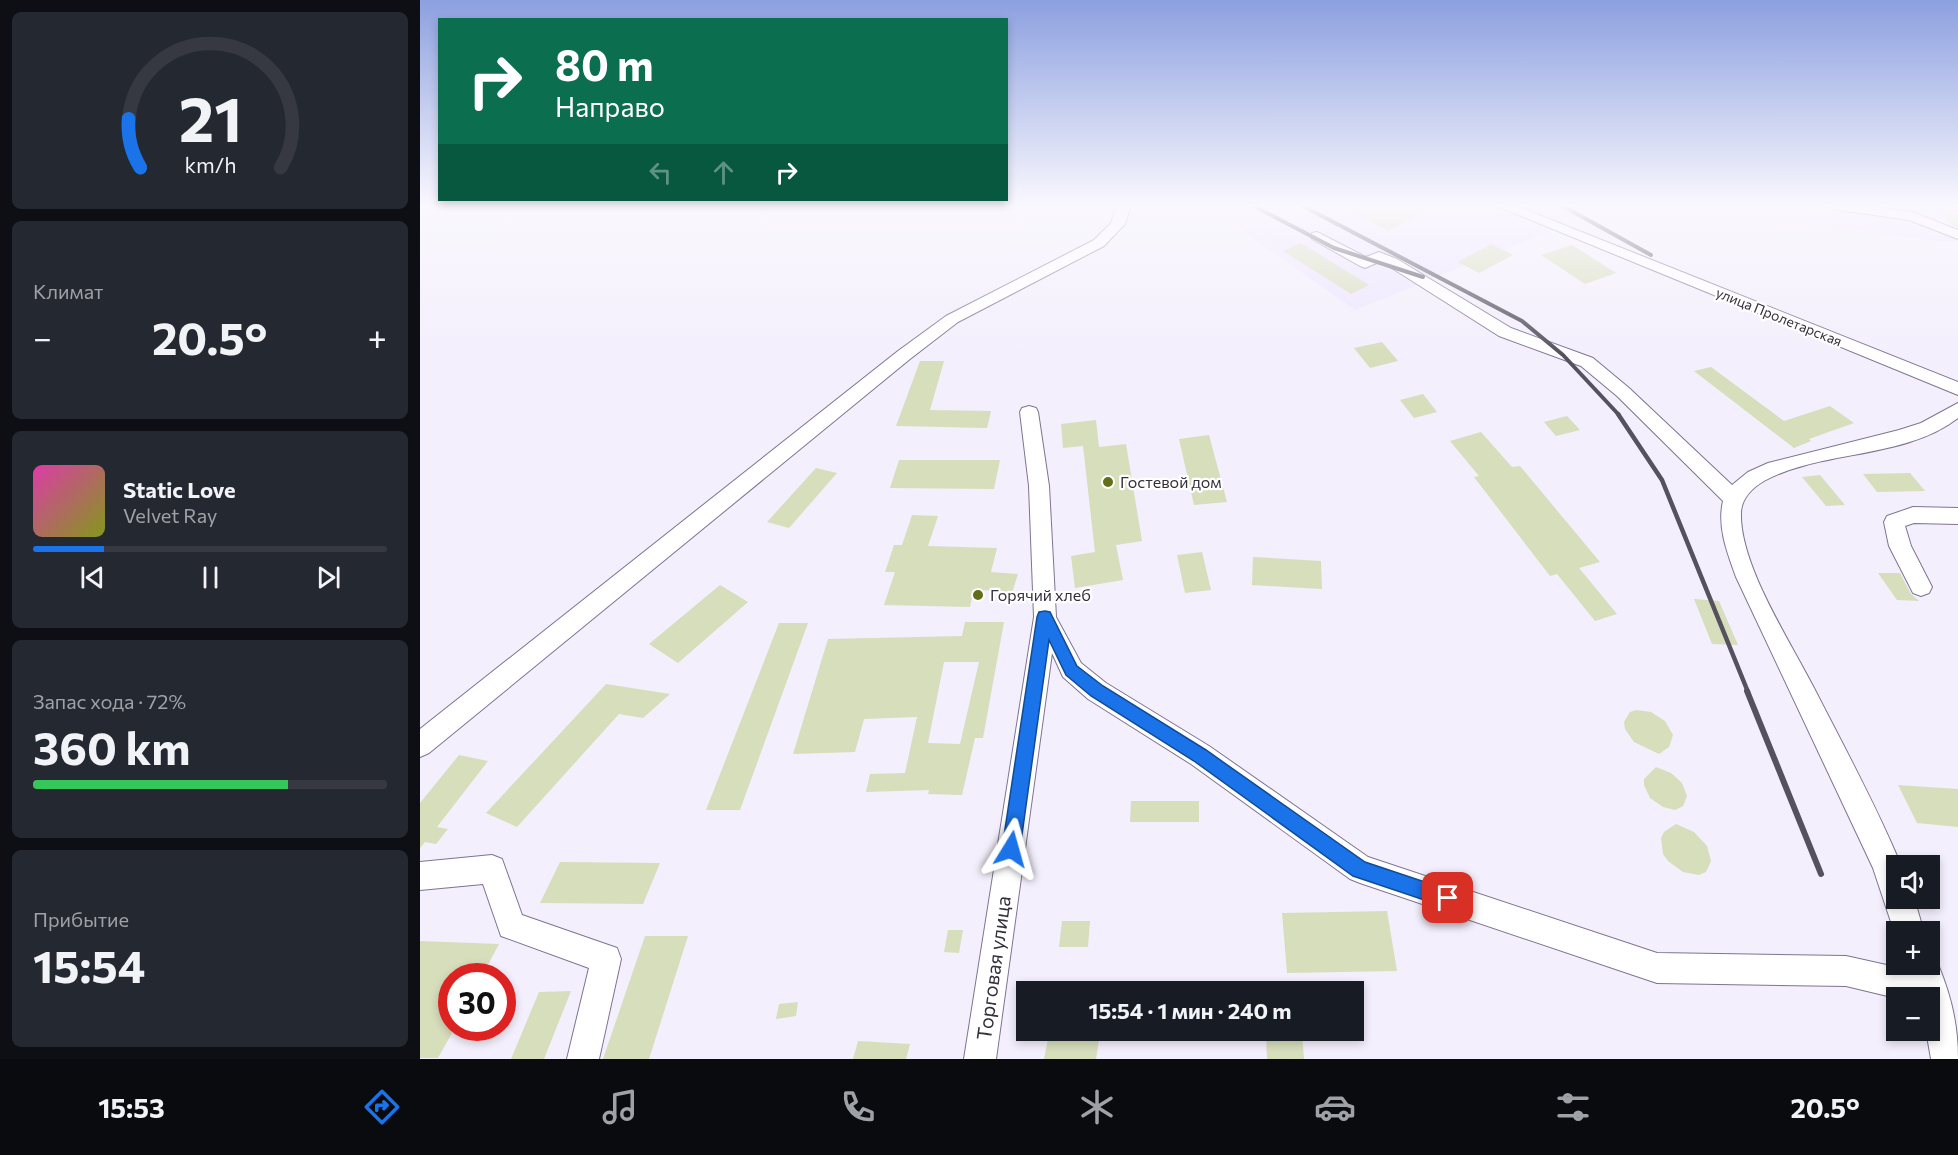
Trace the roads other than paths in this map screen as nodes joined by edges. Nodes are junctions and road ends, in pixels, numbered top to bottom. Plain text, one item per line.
1 (1077, 254) edge
2 (1350, 254) edge
3 (1622, 254) edge
4 (1958, 389) edge
5 (1958, 409) edge
6 (1029, 412) dead end
7 (1734, 499) junction
8 (1958, 516) edge
9 (1922, 587) dead end
10 (1045, 617) junction
11 (420, 745) edge
12 (1886, 863) edge
13 (420, 876) edge
14 (1928, 978) edge
15 (583, 1059) edge
16 (981, 1059) edge
17 (1947, 1059) edge

1 - 11 street
2 - 7 street
3 - 4 street, улица Пролетарская
5 - 7 street
6 - 10 street, Торговая улица
7 - 12 street
8 - 9 street
10 - 14 street
10 - 16 street, Торговая улица
13 - 15 street
14 - 17 street

